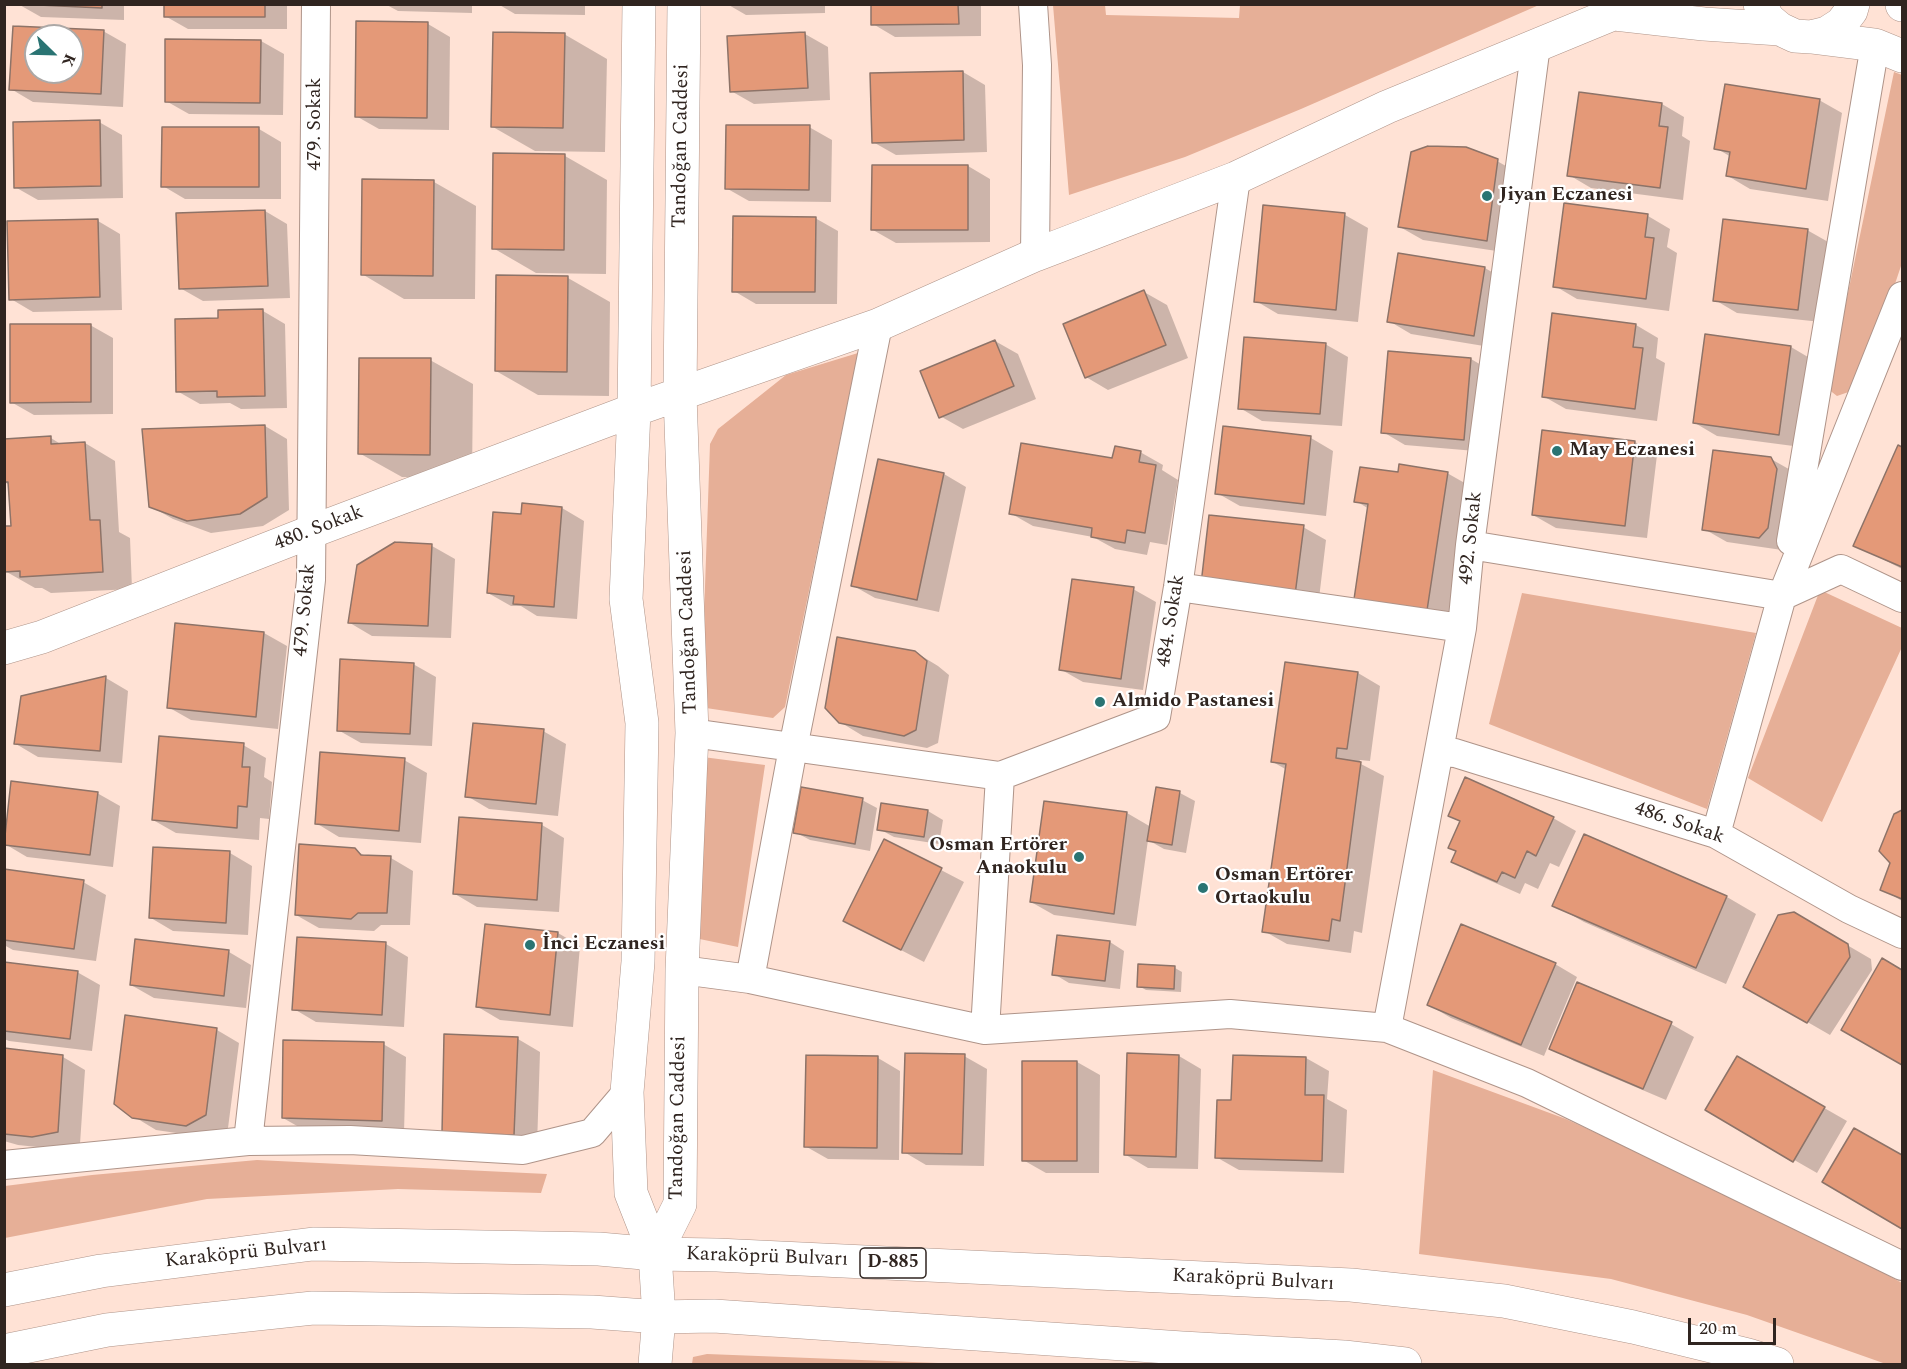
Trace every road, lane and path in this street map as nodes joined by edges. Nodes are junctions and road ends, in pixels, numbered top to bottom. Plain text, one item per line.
1 (316, 4) edge
2 (639, 4) edge
3 (684, 4) edge
4 (1033, 4) edge
5 (1760, 4) edge
6 (1853, 4) edge
7 (1622, 8) edge
8 (1796, 33) junction
9 (1536, 45) junction
10 (1889, 50) edge
11 (1236, 178) junction
12 (1035, 255) junction
13 (1902, 296) edge
14 (878, 325) junction
15 (680, 395) junction
16 (634, 410) junction
17 (313, 531) junction
18 (1470, 545) junction
19 (1178, 587) junction
20 (1782, 596) junction
21 (1902, 598) edge
22 (1462, 628) junction
23 (4, 648) edge
24 (692, 734) junction
25 (793, 748) junction
26 (1440, 752) junction
27 (1000, 776) junction
28 (1716, 834) junction
29 (1902, 934) edge
30 (682, 970) junction
31 (750, 979) junction
32 (1387, 1028) junction
33 (985, 1030) junction
34 (627, 1092) junction
35 (248, 1141) junction
36 (4, 1165) edge
37 (655, 1254) junction
38 (1902, 1266) edge
39 (4, 1290) edge
40 (659, 1317) junction
41 (107, 1330) junction
42 (4, 1351) edge
43 (45, 1365) edge
44 (655, 1365) edge
45 (1405, 1365) edge
46 (1777, 1365) edge

1 - 17 street, 479. Sokak
2 - 16 main road
3 - 15 main road, Tandoğan Caddesi
4 - 12 street
5 - 8 main road
6 - 8 main road
7 - 8 main road
7 - 9 main road, 480. Sokak
8 - 10 main road
9 - 11 main road, 480. Sokak
9 - 18 street, 492. Sokak
10 - 20 street
11 - 12 main road, 480. Sokak
11 - 19 street, 484. Sokak
12 - 14 main road, 480. Sokak
13 - 20 street
14 - 15 main road, 480. Sokak
14 - 25 street
15 - 16 main road, 480. Sokak
15 - 24 main road, Tandoğan Caddesi
16 - 17 main road, 480. Sokak
16 - 34 main road
17 - 23 main road, 480. Sokak
17 - 35 street, 479. Sokak
18 - 20 street
18 - 22 street, 492. Sokak
19 - 22 street
19 - 27 street, 484. Sokak
20 - 21 street
20 - 28 street
22 - 26 street, 492. Sokak
24 - 25 street
24 - 30 main road, Tandoğan Caddesi
25 - 27 street
25 - 31 street
26 - 28 street, 486. Sokak
26 - 32 street, 492. Sokak
27 - 33 street
28 - 29 street, 486. Sokak
30 - 31 street
30 - 37 main road, Tandoğan Caddesi
31 - 33 street
32 - 33 street
32 - 38 street
34 - 35 street
34 - 37 main road
35 - 36 street
37 - 39 main road, Karaköprü Bulvarı / D-885
37 - 40 main road
37 - 46 main road, Karaköprü Bulvarı / D-885
40 - 41 main road
40 - 44 main road
40 - 45 main road
41 - 42 main road
41 - 43 main road

